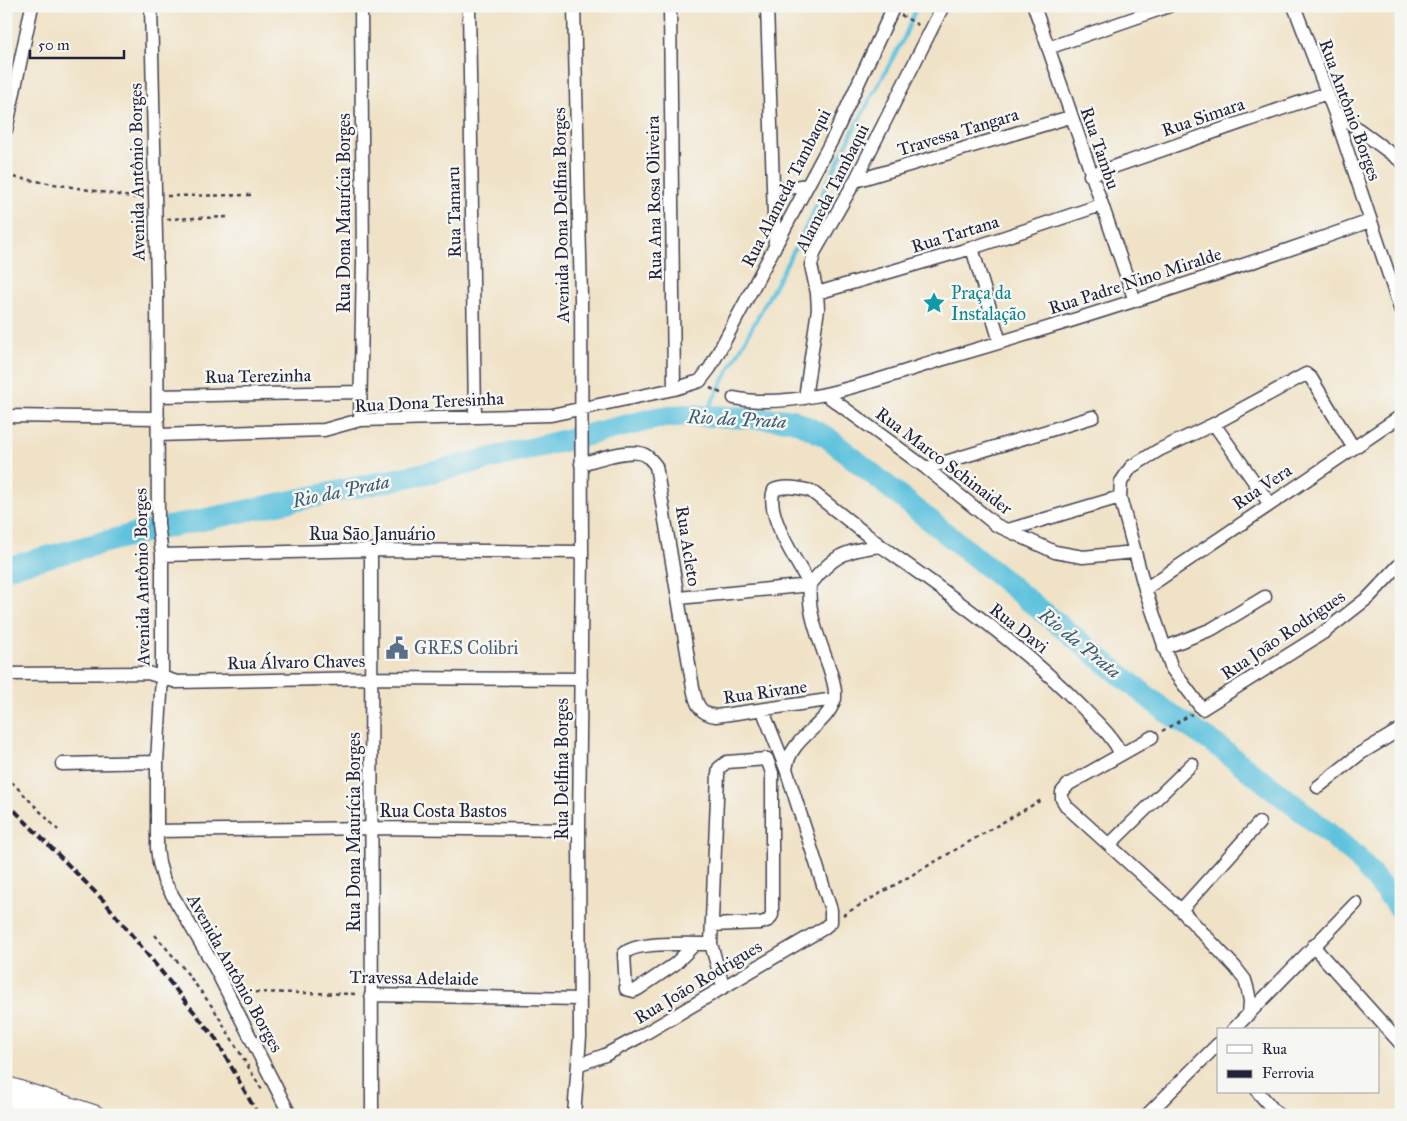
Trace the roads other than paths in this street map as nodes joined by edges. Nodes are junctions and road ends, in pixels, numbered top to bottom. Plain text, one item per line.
1 (32, 6) edge
2 (150, 6) edge
3 (361, 6) edge
4 (469, 6) edge
5 (574, 6) edge
6 (670, 6) edge
7 (767, 6) edge
8 (943, 6) edge
9 (1034, 6) edge
10 (1169, 6) edge
11 (1294, 6) edge
12 (896, 9) edge
13 (1146, 10) edge
14 (1048, 48) junction
15 (6, 63) edge
16 (20, 66) junction
17 (1326, 92) junction
18 (1334, 111) junction
19 (1070, 116) junction
20 (6, 130) edge
21 (1401, 161) edge
22 (1090, 175) junction
23 (855, 181) junction
24 (807, 185) junction
25 (773, 186) junction
26 (1101, 205) junction
27 (1370, 221) junction
28 (775, 248) junction
29 (972, 248) junction
30 (817, 293) junction
31 (1135, 300) junction
32 (1401, 311) edge
33 (1000, 342) junction
34 (704, 384) joint
35 (674, 389) junction
36 (360, 392) junction
37 (825, 394) junction
38 (158, 396) junction
39 (729, 397) road end
40 (805, 398) junction
41 (580, 409) junction
42 (6, 416) edge
43 (475, 416) junction
44 (1401, 416) edge
45 (1092, 417) dead end
46 (158, 418) junction
47 (360, 420) junction
48 (580, 424) joint
49 (1214, 424) junction
50 (158, 435) junction
51 (1353, 447) junction
52 (581, 458) junction
53 (926, 468) junction
54 (1120, 497) junction
55 (1269, 503) junction
56 (1008, 530) junction
57 (881, 546) junction
58 (161, 549) junction
59 (372, 550) junction
60 (582, 552) junction
61 (1134, 552) junction
62 (1401, 563) edge
63 (810, 585) junction
64 (1145, 589) junction
65 (679, 598) junction
66 (1266, 598) dead end
67 (1164, 648) junction
68 (6, 674) edge
69 (162, 677) junction
70 (372, 678) junction
71 (580, 679) junction
72 (835, 699) junction
73 (702, 711) joint
74 (763, 711) junction
75 (1401, 729) edge
76 (1158, 734) road end
77 (1121, 754) junction
78 (157, 762) junction
79 (62, 764) dead end
80 (1192, 764) dead end
81 (786, 768) junction
82 (1318, 787) dead end
83 (1259, 823) dead end
84 (372, 828) junction
85 (579, 830) junction
86 (157, 831) junction
87 (1110, 844) junction
88 (1356, 903) dead end
89 (1181, 910) junction
90 (712, 925) junction
91 (695, 944) junction
92 (711, 944) junction
93 (1312, 946) junction
94 (723, 986) junction
95 (371, 995) junction
96 (580, 999) junction
97 (1249, 1014) junction
98 (1235, 1028) edge
99 (1401, 1044) edge
100 (1217, 1047) edge
101 (580, 1064) junction
102 (6, 1086) edge
103 (1260, 1094) edge
104 (6, 1101) edge
105 (57, 1115) edge
106 (95, 1115) edge
107 (290, 1115) edge
108 (372, 1115) edge
109 (574, 1115) edge
110 (1147, 1115) edge
111 (1278, 1115) edge

1 - 16 street
2 - 38 street, Avenida Antônio Borges
3 - 36 street, Rua Dona Maurícia Borges
4 - 43 street, Rua Tamaru
5 - 41 street, Avenida Dona Delfina Borges
6 - 35 street, Rua Ana Rosa Oliveira
7 - 25 street
8 - 23 street, Alameda Tambaqui
9 - 14 street, Rua Tambu
10 - 13 street
11 - 17 street, Rua Antônio Borges
12 - 24 street, Rua Alameda Tambaqui
13 - 14 street
14 - 19 street, Rua Tambu
15 - 16 street
16 - 20 street
17 - 18 street, Rua Antônio Borges
17 - 22 street, Rua Simara
18 - 21 street
18 - 27 street, Rua Antônio Borges
19 - 22 street, Rua Tambu
19 - 23 street, Travessa Tangara
22 - 26 street, Rua Tambu
23 - 30 street, Alameda Tambaqui
24 - 25 street
24 - 28 street, Rua Alameda Tambaqui
25 - 28 street
26 - 29 street, Rua Tartana
26 - 31 street, Rua Tambu
27 - 31 street, Rua Padre Nino Miralde
27 - 32 street, Rua Antônio Borges
28 - 34 street, Rua Alameda Tambaqui
29 - 30 street, Rua Tartana
29 - 33 street
30 - 40 street, Alameda Tambaqui
31 - 33 street, Rua Padre Nino Miralde
33 - 37 street, Rua Padre Nino Miralde
34 - 35 street, Rua Dona Teresinha
35 - 41 street, Rua Dona Teresinha
36 - 38 street, Rua Terezinha
36 - 47 street, Rua Dona Maurícia Borges
37 - 40 street, Rua Padre Nino Miralde
37 - 53 street, Rua Marco Schinaider
38 - 46 street, Avenida Antônio Borges
39 - 40 street, Rua Padre Nino Miralde
41 - 43 street, Rua Dona Teresinha
41 - 48 street, Avenida Dona Delfina Borges
42 - 46 street
43 - 47 street, Rua Dona Teresinha
44 - 51 street, Rua Vera
45 - 53 street
46 - 50 street, Avenida Antônio Borges
47 - 50 street, Rua Dona Teresinha
48 - 52 street, Rua Delfina Borges
49 - 51 street
49 - 54 street
49 - 55 street
50 - 58 street, Avenida Antônio Borges
51 - 55 street, Rua Vera
52 - 60 street, Rua Delfina Borges
52 - 65 street, Rua Acleto
53 - 56 street, Rua Marco Schinaider
54 - 56 street
54 - 61 street
55 - 64 street, Rua Vera
56 - 61 street, Rua Marco Schinaider
57 - 63 street
57 - 63 street, Rua Davi
57 - 77 street, Rua Davi
58 - 59 street, Rua Sāo Januário
58 - 69 street, Avenida Antônio Borges
59 - 60 street, Rua Sāo Januário
59 - 70 street, Rua Dona Maurícia Borges
60 - 71 street, Rua Delfina Borges
61 - 64 street
62 - 67 street, Rua Joāo Rodrigues
63 - 65 street
63 - 72 street, Rua Davi
64 - 67 street
65 - 73 street, Rua Acleto
66 - 67 street
68 - 69 street, Rua Álvaro Chaves
69 - 70 street, Rua Álvaro Chaves
69 - 78 street, Avenida Antônio Borges
70 - 71 street, Rua Álvaro Chaves
70 - 84 street, Rua Dona Maurícia Borges
71 - 85 street, Rua Delfina Borges
72 - 74 street, Rua Rivane
72 - 81 street
73 - 74 street, Rua Rivane
74 - 81 street
75 - 82 street
76 - 77 street
77 - 87 street
78 - 79 street
78 - 86 street, Avenida Antônio Borges
80 - 87 street
81 - 94 street, Rua João Rodrigues
83 - 89 street
84 - 85 street, Rua Costa Bastos
84 - 86 street, Rua Costa Bastos
84 - 95 street, Rua Dona Maurícia Borges
85 - 96 street, Rua Delfina Borges
86 - 107 street, Avenida Antônio Borges
87 - 89 street
88 - 93 street
89 - 97 street
90 - 90 street
90 - 92 street
91 - 91 street
91 - 92 street
92 - 94 street
93 - 97 street
93 - 99 street
94 - 101 street, Rua João Rodrigues
95 - 96 street, Travessa Adelaide
95 - 108 street, Rua Dona Maurícia Borges
96 - 101 street, Rua Delfina Borges
97 - 98 street
100 - 110 street
101 - 109 street, Rua Delfina Borges
102 - 106 highway
103 - 111 street
104 - 105 highway

